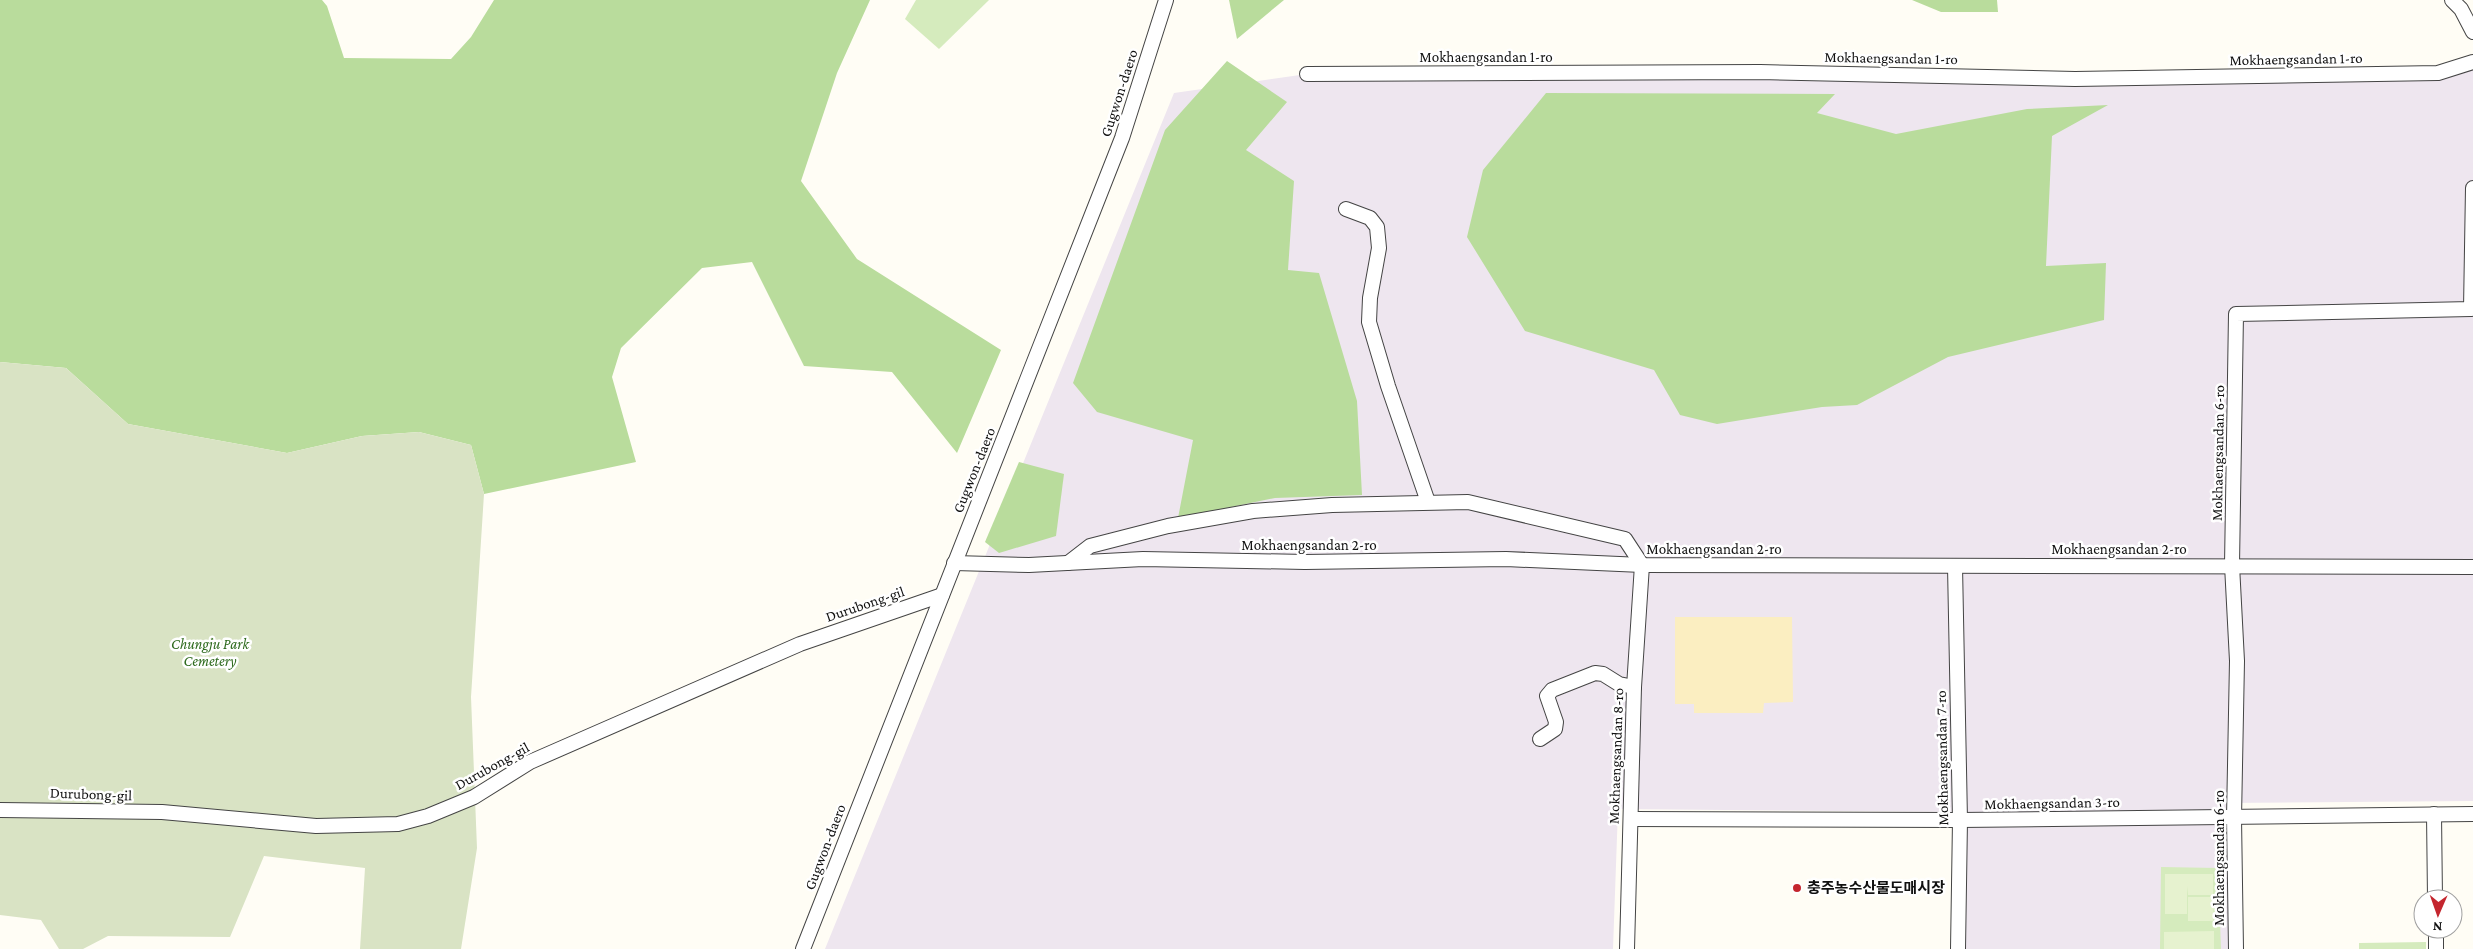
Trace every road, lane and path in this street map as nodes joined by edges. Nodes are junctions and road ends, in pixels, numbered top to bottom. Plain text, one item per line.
1 (1166, 0) edge
2 (2452, 0) edge
3 (2473, 32) edge
4 (2473, 62) edge
5 (1307, 74) dead end
6 (2473, 188) edge
7 (1346, 209) dead end
8 (2472, 309) edge
9 (1428, 502) junction
10 (954, 563) junction
11 (1067, 563) junction
12 (1642, 565) junction
13 (2232, 565) junction
14 (1955, 566) junction
15 (2473, 567) edge
16 (942, 595) junction
17 (1634, 687) junction
18 (1540, 739) dead end
19 (0, 810) edge
20 (2434, 814) junction
21 (2473, 814) edge
22 (2234, 818) junction
23 (1631, 819) junction
24 (1960, 820) junction
25 (2435, 889) edge
26 (803, 949) edge
27 (1627, 949) edge
28 (1958, 949) edge
29 (2236, 949) edge

1 - 10 street, Gugwon-daero
2 - 3 street
4 - 5 street, Mokhaengsandan 1-ro
6 - 8 street, Mokhaengsandan 6-ro
7 - 9 street
8 - 13 street, Mokhaengsandan 6-ro
9 - 11 street
9 - 12 street
10 - 11 street, Mokhaengsandan 2-ro
10 - 16 street, Gugwon-daero
11 - 12 street, Mokhaengsandan 2-ro
12 - 14 street, Mokhaengsandan 2-ro
12 - 17 street, Mokhaengsandan 8-ro
13 - 14 street, Mokhaengsandan 2-ro
13 - 15 street, Mokhaengsandan 2-ro
13 - 22 street, Mokhaengsandan 6-ro
14 - 24 street, Mokhaengsandan 7-ro
16 - 19 street, Durubong-gil
16 - 26 street, Gugwon-daero
17 - 18 street
17 - 23 street, Mokhaengsandan 8-ro
20 - 21 street, Mokhaengsandan 3-ro
20 - 22 street, Mokhaengsandan 3-ro
20 - 25 street
22 - 24 street, Mokhaengsandan 3-ro
22 - 29 street, Mokhaengsandan 6-ro
23 - 24 street, Mokhaengsandan 3-ro
23 - 27 street, Mokhaengsandan 8-ro
24 - 28 street, Mokhaengsandan 7-ro

